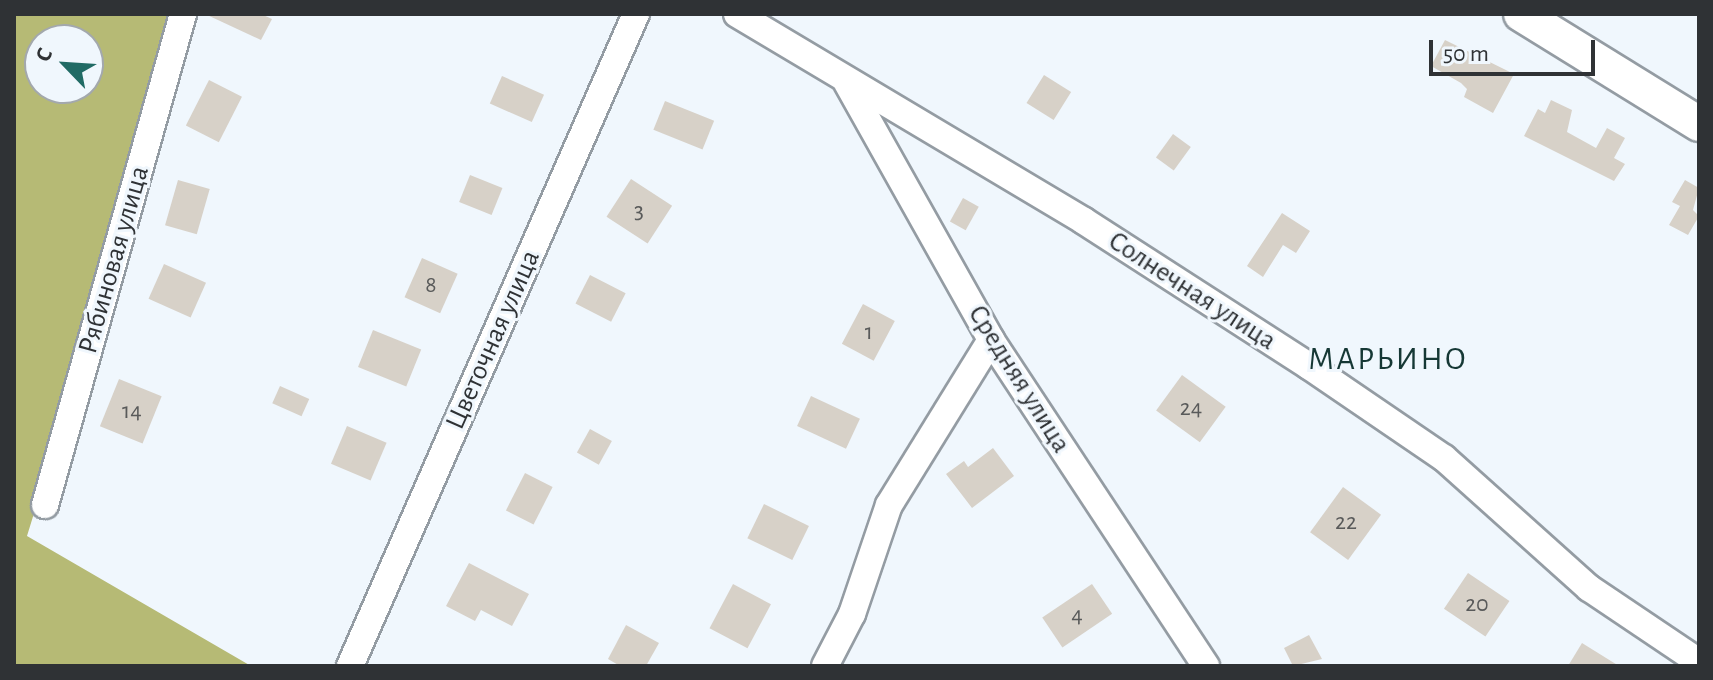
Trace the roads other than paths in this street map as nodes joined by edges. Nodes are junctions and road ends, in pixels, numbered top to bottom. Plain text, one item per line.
1 (183, 14) edge
2 (636, 14) edge
3 (737, 14) edge
4 (1521, 14) edge
5 (847, 83) junction
6 (1699, 124) edge
7 (991, 340) junction
8 (45, 505) dead end
9 (1699, 662) edge
10 (350, 666) edge
11 (825, 666) edge
12 (1206, 666) edge

1 - 8 street, Рябиновая улица
2 - 10 street, Цветочная улица
3 - 5 street, Солнечная улица
4 - 6 main road
5 - 7 street, Средняя улица
5 - 9 street, Солнечная улица
7 - 11 street
7 - 12 street, Средняя улица

